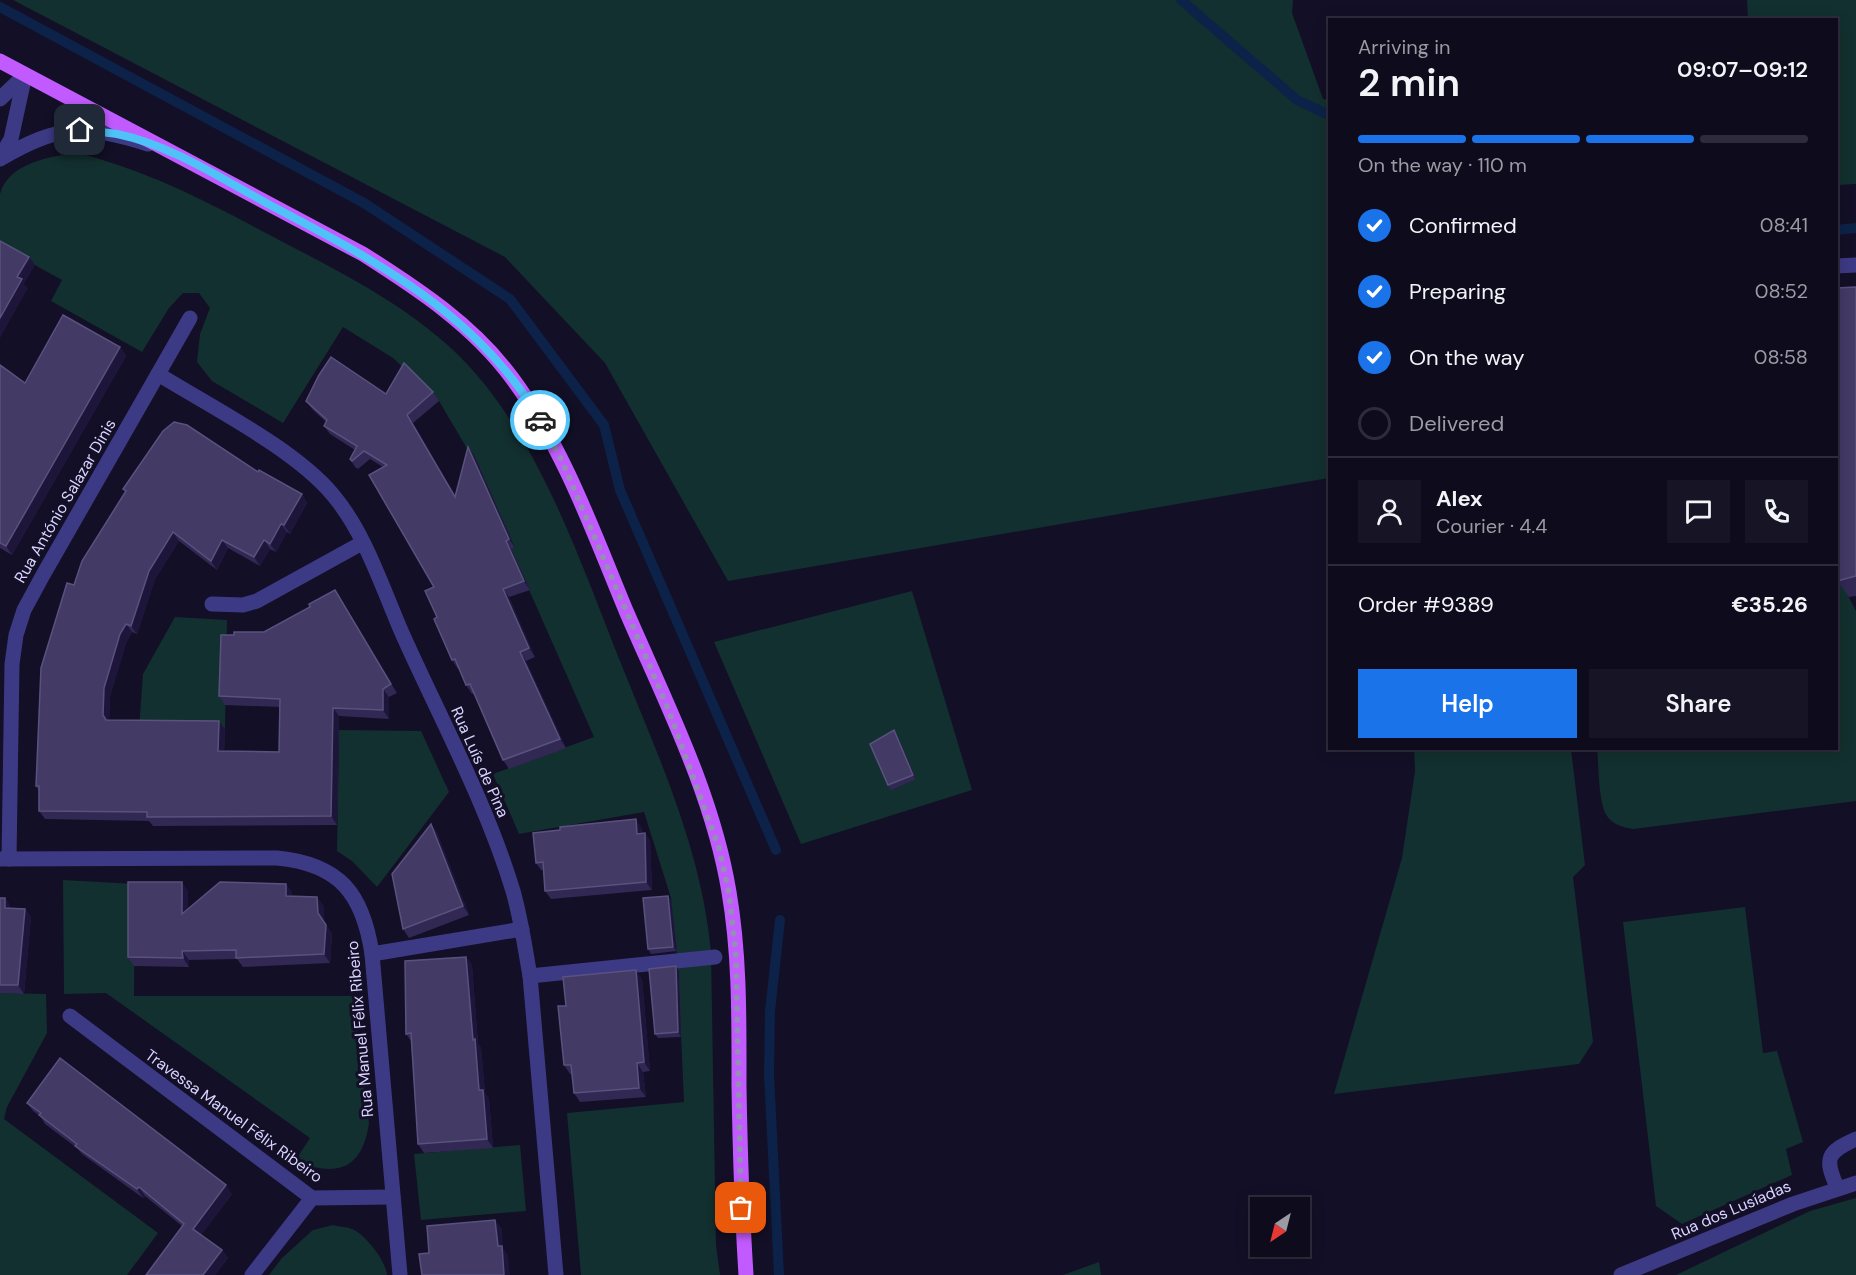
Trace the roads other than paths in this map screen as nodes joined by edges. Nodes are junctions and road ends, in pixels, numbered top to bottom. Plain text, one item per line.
1 (0, 61) edge
2 (25, 75) junction
3 (0, 99) edge
4 (0, 158) edge
5 (183, 159) junction
6 (1856, 265) edge
7 (1838, 266) edge
8 (190, 318) dead end
9 (158, 374) junction
10 (362, 543) junction
11 (212, 604) dead end
12 (4, 859) edge
13 (522, 929) junction
14 (372, 954) junction
15 (715, 957) dead end
16 (530, 976) junction
17 (70, 1016) dead end
18 (1856, 1139) edge
19 (1856, 1183) edge
20 (1837, 1187) junction
21 (393, 1197) junction
22 (312, 1198) junction
23 (252, 1275) edge
24 (400, 1275) edge
25 (556, 1275) edge
26 (746, 1275) edge
27 (1621, 1275) edge

1 - 2 main road
2 - 3 street
2 - 4 street
2 - 5 main road
4 - 5 street
5 - 26 main road
6 - 7 street
8 - 9 street, Rua António Salazar Dinis
9 - 10 street, Rua Luís de Pina
9 - 12 street, Rua António Salazar Dinis
10 - 11 street
10 - 13 street, Rua Luís de Pina
12 - 14 street, Rua Manuel Félix Ribeiro
13 - 14 street
13 - 16 street, Rua Luís de Pina
14 - 21 street, Rua Manuel Félix Ribeiro
15 - 16 street
16 - 25 street, Rua Luís de Pina
17 - 22 street, Travessa Manuel Félix Ribeiro
18 - 20 street
19 - 20 street, Rua dos Lusíadas
20 - 27 street, Rua dos Lusíadas
21 - 22 street, Travessa Manuel Félix Ribeiro
21 - 24 street, Rua Manuel Félix Ribeiro
22 - 23 street

